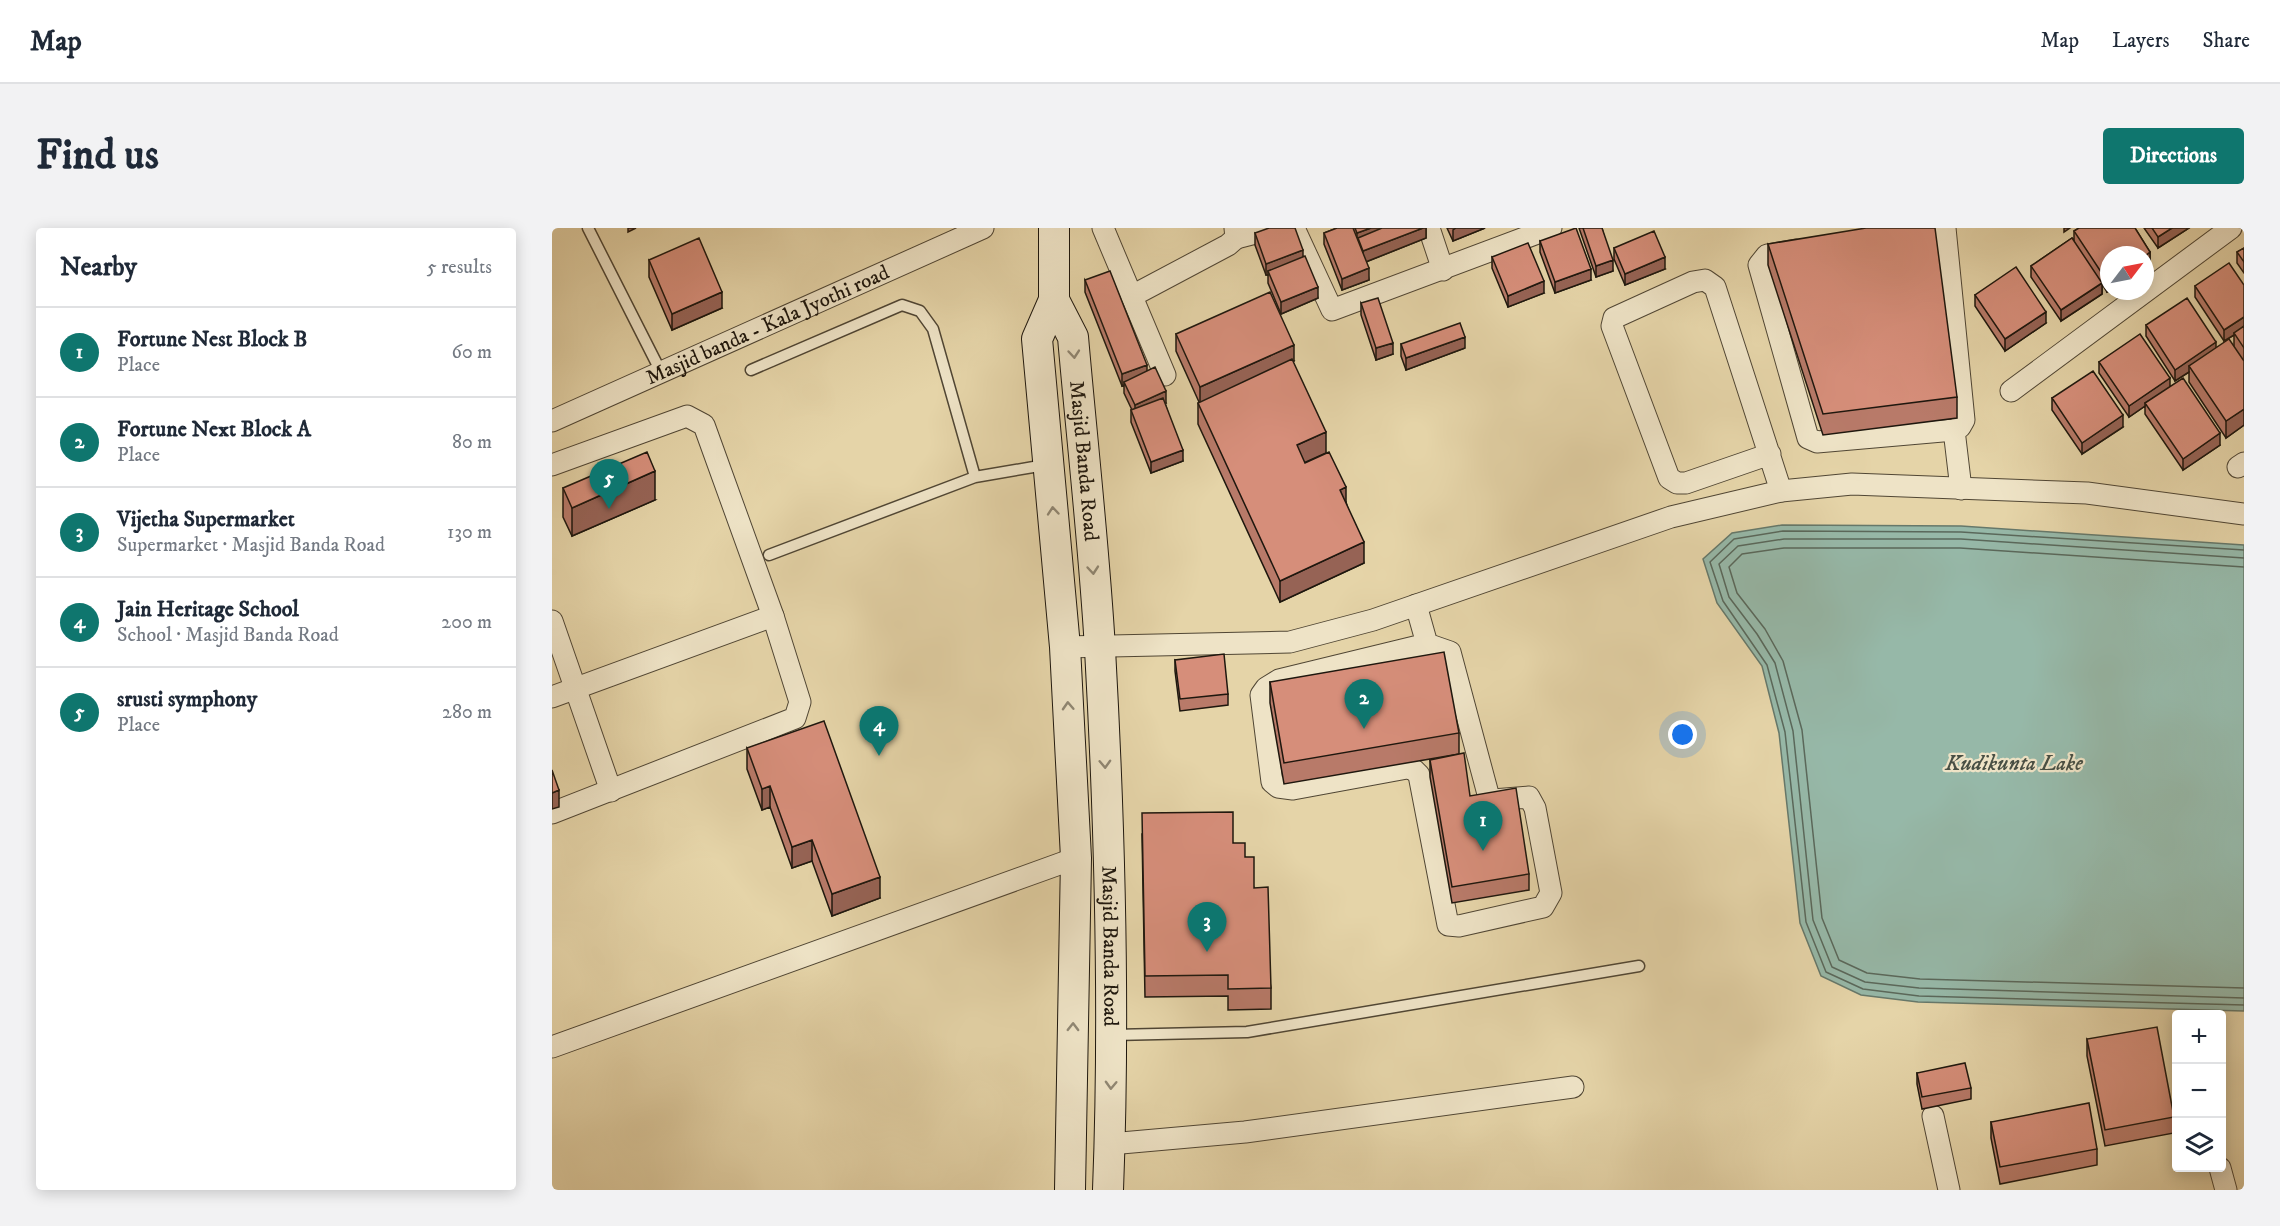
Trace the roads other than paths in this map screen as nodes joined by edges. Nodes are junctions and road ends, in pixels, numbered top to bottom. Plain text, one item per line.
1 (588, 228) edge
2 (983, 228) edge
3 (1054, 228) edge
4 (1103, 228) edge
5 (1275, 228) edge
6 (1294, 228) edge
7 (1429, 228) edge
8 (1945, 228) edge
9 (2231, 228) edge
10 (1546, 229) edge
11 (1235, 233) edge
12 (1812, 247) edge
13 (1443, 270) junction
14 (1132, 296) junction
15 (1054, 300) junction
16 (751, 370) dead end
17 (661, 372) junction
18 (1165, 375) dead end
19 (2011, 391) dead end
20 (552, 421) edge
21 (1954, 430) junction
22 (1770, 454) junction
23 (552, 465) edge
24 (1048, 465) junction
25 (975, 477) junction
26 (1961, 489) junction
27 (1781, 491) junction
28 (2244, 514) edge
29 (770, 555) dead end
30 (1416, 605) junction
31 (773, 616) junction
32 (552, 621) edge
33 (1427, 644) junction
34 (1065, 647) junction
35 (1100, 648) junction
36 (573, 688) junction
37 (552, 697) edge
38 (611, 791) junction
39 (552, 813) edge
40 (1076, 858) junction
41 (1639, 966) dead end
42 (1113, 1035) junction
43 (552, 1047) edge
44 (1573, 1087) dead end
45 (1933, 1116) dead end
46 (1110, 1144) junction
47 (2221, 1172) edge
48 (1070, 1190) edge
49 (1108, 1190) edge
50 (1949, 1190) edge
51 (2226, 1190) edge

1 - 17 lane
2 - 17 street, Masjid banda - Kala Jyothi road
3 - 15 main road
4 - 14 street
5 - 11 street
6 - 13 street
7 - 13 street
8 - 21 street
9 - 19 street
10 - 13 street
11 - 14 street
12 - 21 street
14 - 18 street
15 - 24 main road, Masjid Banda Road
15 -> 35 main road, Masjid Banda Road
16 - 25 lane
17 - 20 street, Masjid banda - Kala Jyothi road
21 - 26 street
22 - 22 street
22 - 27 street
23 - 31 street
24 - 25 lane
34 -> 24 main road, Masjid Banda Road
25 - 29 lane
26 - 27 street
26 - 28 street
27 - 30 street
30 - 33 street
30 - 35 street
31 - 36 street
31 - 38 street
32 - 36 street
33 - 33 street
34 - 35 street
40 -> 34 main road, Masjid Banda Road
35 -> 42 main road, Masjid Banda Road
36 - 37 street
36 - 38 street
38 - 39 street
40 - 43 street, Masjid Banda Road
48 -> 40 main road, Masjid Banda Road
41 - 42 lane
42 -> 46 main road, Masjid Banda Road
44 - 46 street
45 - 50 street
46 - 49 main road, Masjid Banda Road
47 - 51 street

